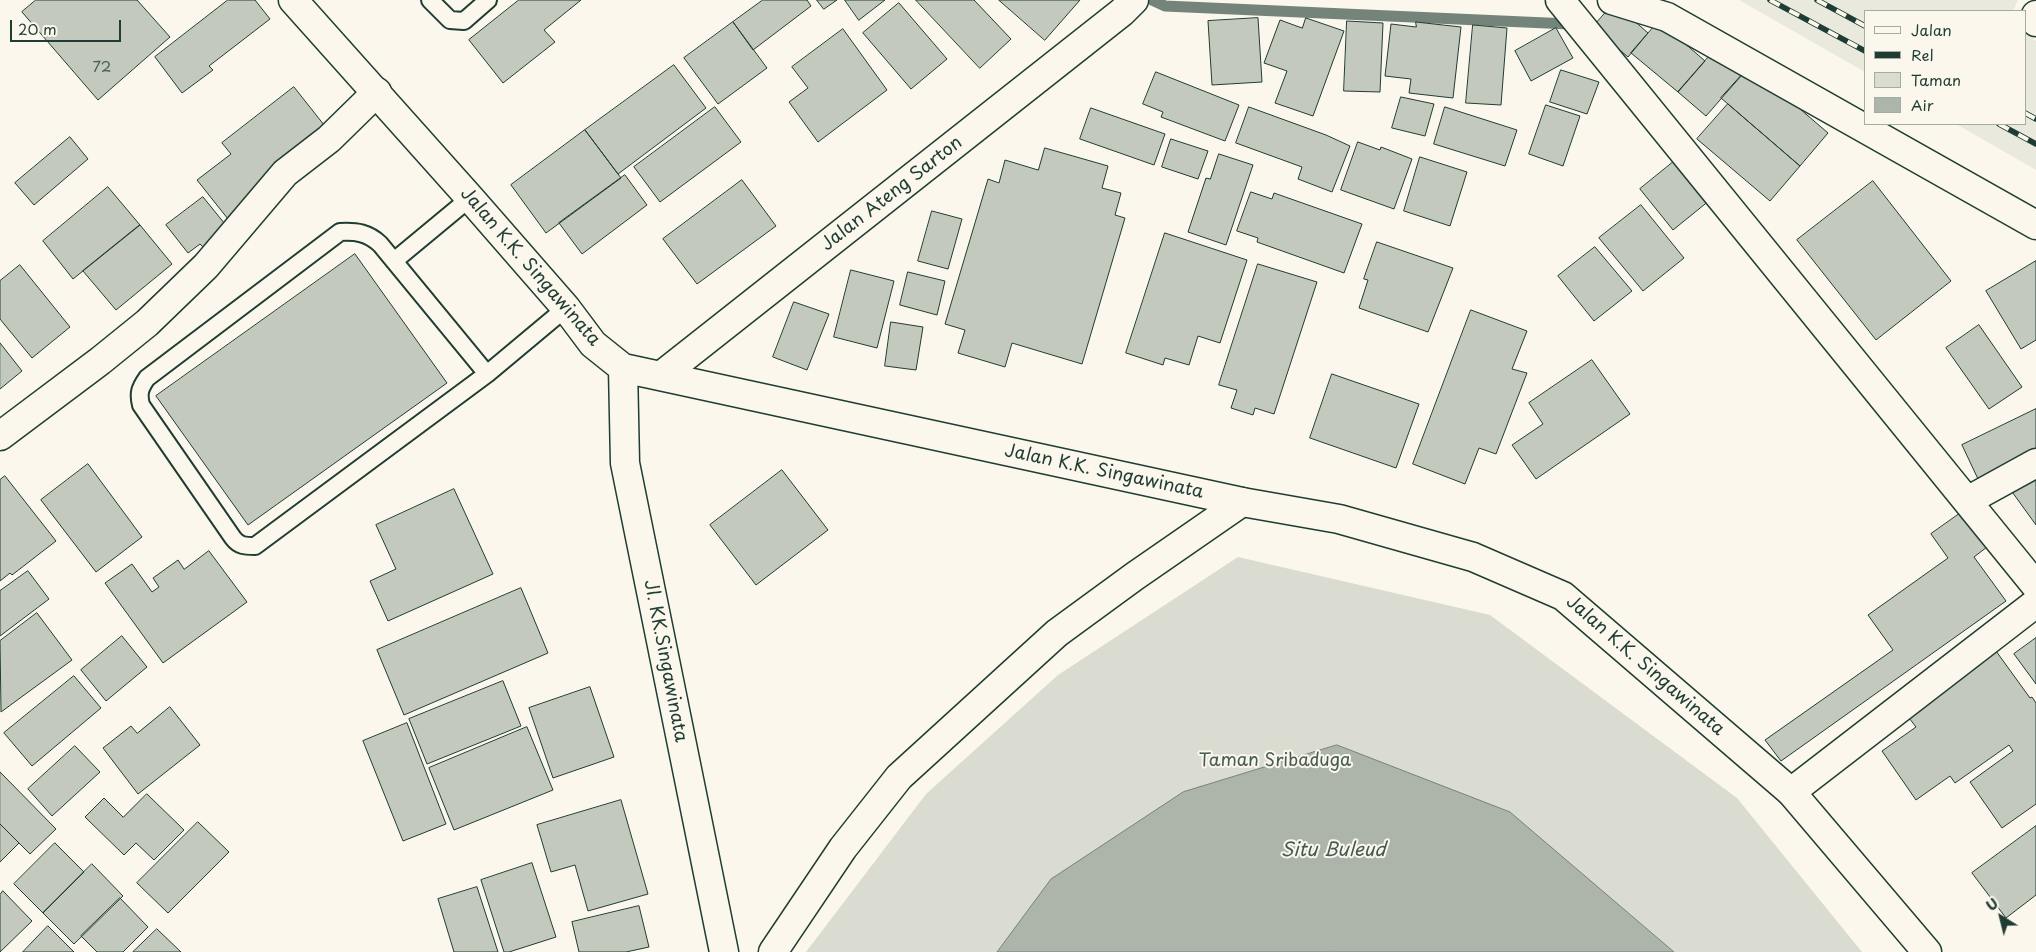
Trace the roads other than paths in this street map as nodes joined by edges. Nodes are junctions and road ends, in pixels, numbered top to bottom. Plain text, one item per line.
1 (293, 0) edge
2 (430, 0) edge
3 (488, 0) edge
4 (1560, 0) edge
5 (1612, 0) edge
6 (1128, 6) edge
7 (2036, 15) edge
8 (2036, 22) edge
9 (377, 92) junction
10 (470, 198) junction
11 (2036, 225) edge
12 (394, 260) junction
13 (566, 308) junction
14 (623, 368) junction
15 (487, 374) junction
16 (662, 375) junction
17 (0, 436) edge
18 (2036, 463) edge
19 (1968, 501) junction
20 (1242, 502) junction
21 (2036, 586) edge
22 (2036, 603) edge
23 (1791, 792) junction
24 (724, 952) edge
25 (773, 952) edge
26 (1927, 952) edge

1 - 9 street, Jalan K.K. Singawinata
2 - 3 lane
4 - 19 street
5 - 11 street
6 - 16 street, Jalan Ateng Sarton
7 - 8 street
9 - 10 street, Jalan K.K. Singawinata
9 - 17 street
10 - 12 lane
10 - 13 street, Jalan K.K. Singawinata
12 - 15 lane
12 - 15 lane
13 - 14 street, Jalan K.K. Singawinata
13 - 15 lane
14 - 16 street, Jalan K.K. Singawinata
14 - 24 street, Jl. KK.Singawinata
16 - 20 street, Jalan K.K. Singawinata
18 - 19 street
19 - 21 street
20 - 23 street, Jalan K.K. Singawinata
20 - 25 street
22 - 23 street
23 - 26 street, Jalan K.K. Singawinata

